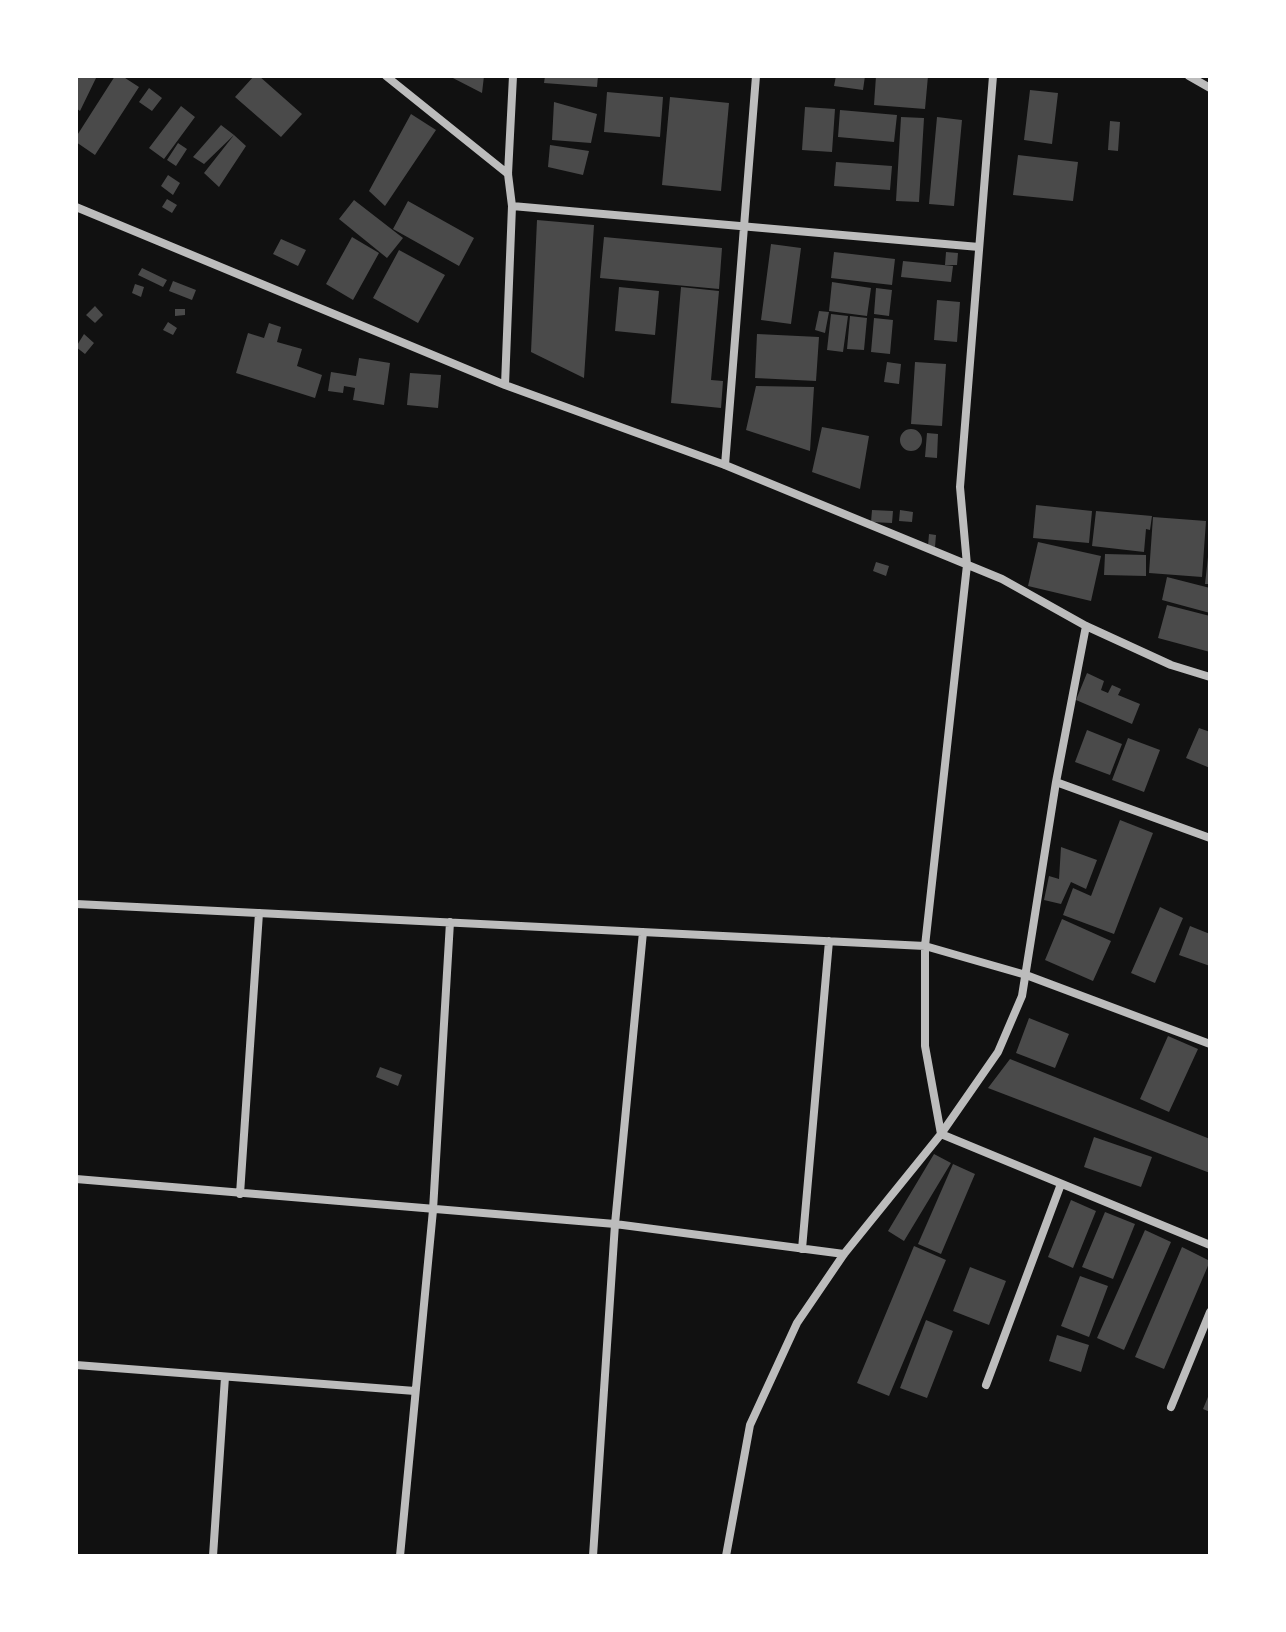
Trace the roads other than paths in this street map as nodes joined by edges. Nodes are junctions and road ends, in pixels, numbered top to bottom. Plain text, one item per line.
1 (386, 76) edge
2 (513, 76) edge
3 (756, 76) edge
4 (993, 76) edge
5 (1189, 76) edge
6 (1210, 88) edge
7 (508, 174) junction
8 (512, 206) junction
9 (76, 207) edge
10 (744, 226) junction
11 (979, 247) junction
12 (505, 385) junction
13 (725, 465) junction
14 (967, 565) junction
15 (1086, 626) junction
16 (1210, 677) edge
17 (1056, 782) junction
18 (1210, 838) edge
19 (76, 904) edge
20 (259, 913) junction
21 (450, 922) junction
22 (643, 932) junction
23 (829, 941) junction
24 (925, 946) junction
25 (1026, 975) junction
26 (1210, 1044) edge
27 (941, 1134) junction
28 (76, 1179) edge
29 (1061, 1184) junction
30 (240, 1194) junction
31 (433, 1210) junction
32 (615, 1224) junction
33 (1210, 1245) edge
34 (802, 1249) junction
35 (844, 1254) junction
36 (1210, 1312) edge
37 (76, 1365) edge
38 (225, 1377) junction
39 (986, 1385) dead end
40 (415, 1391) junction
41 (1171, 1407) dead end
42 (213, 1556) edge
43 (400, 1556) edge
44 (593, 1556) edge
45 (726, 1556) edge

1 - 7 street
2 - 7 street
3 - 10 street
4 - 11 street
5 - 6 street
7 - 8 street
8 - 10 street
8 - 12 street
9 - 12 street
10 - 11 street
10 - 13 street
11 - 14 street
12 - 13 street
13 - 14 street
14 - 15 street
14 - 24 street
15 - 16 street
15 - 17 street
17 - 18 street
17 - 25 street
19 - 20 street
20 - 21 street
20 - 30 street
21 - 22 street
21 - 31 street
22 - 23 street
22 - 32 street
23 - 24 street
23 - 34 street
24 - 25 street
24 - 27 street
25 - 26 street
25 - 27 street
27 - 29 street
27 - 35 street
28 - 30 street
29 - 33 street
29 - 39 street
30 - 31 street
31 - 32 street
31 - 40 street
32 - 34 street
32 - 44 street
34 - 35 street
35 - 45 street
36 - 41 street
37 - 38 street
38 - 40 street
38 - 42 street
40 - 43 street

